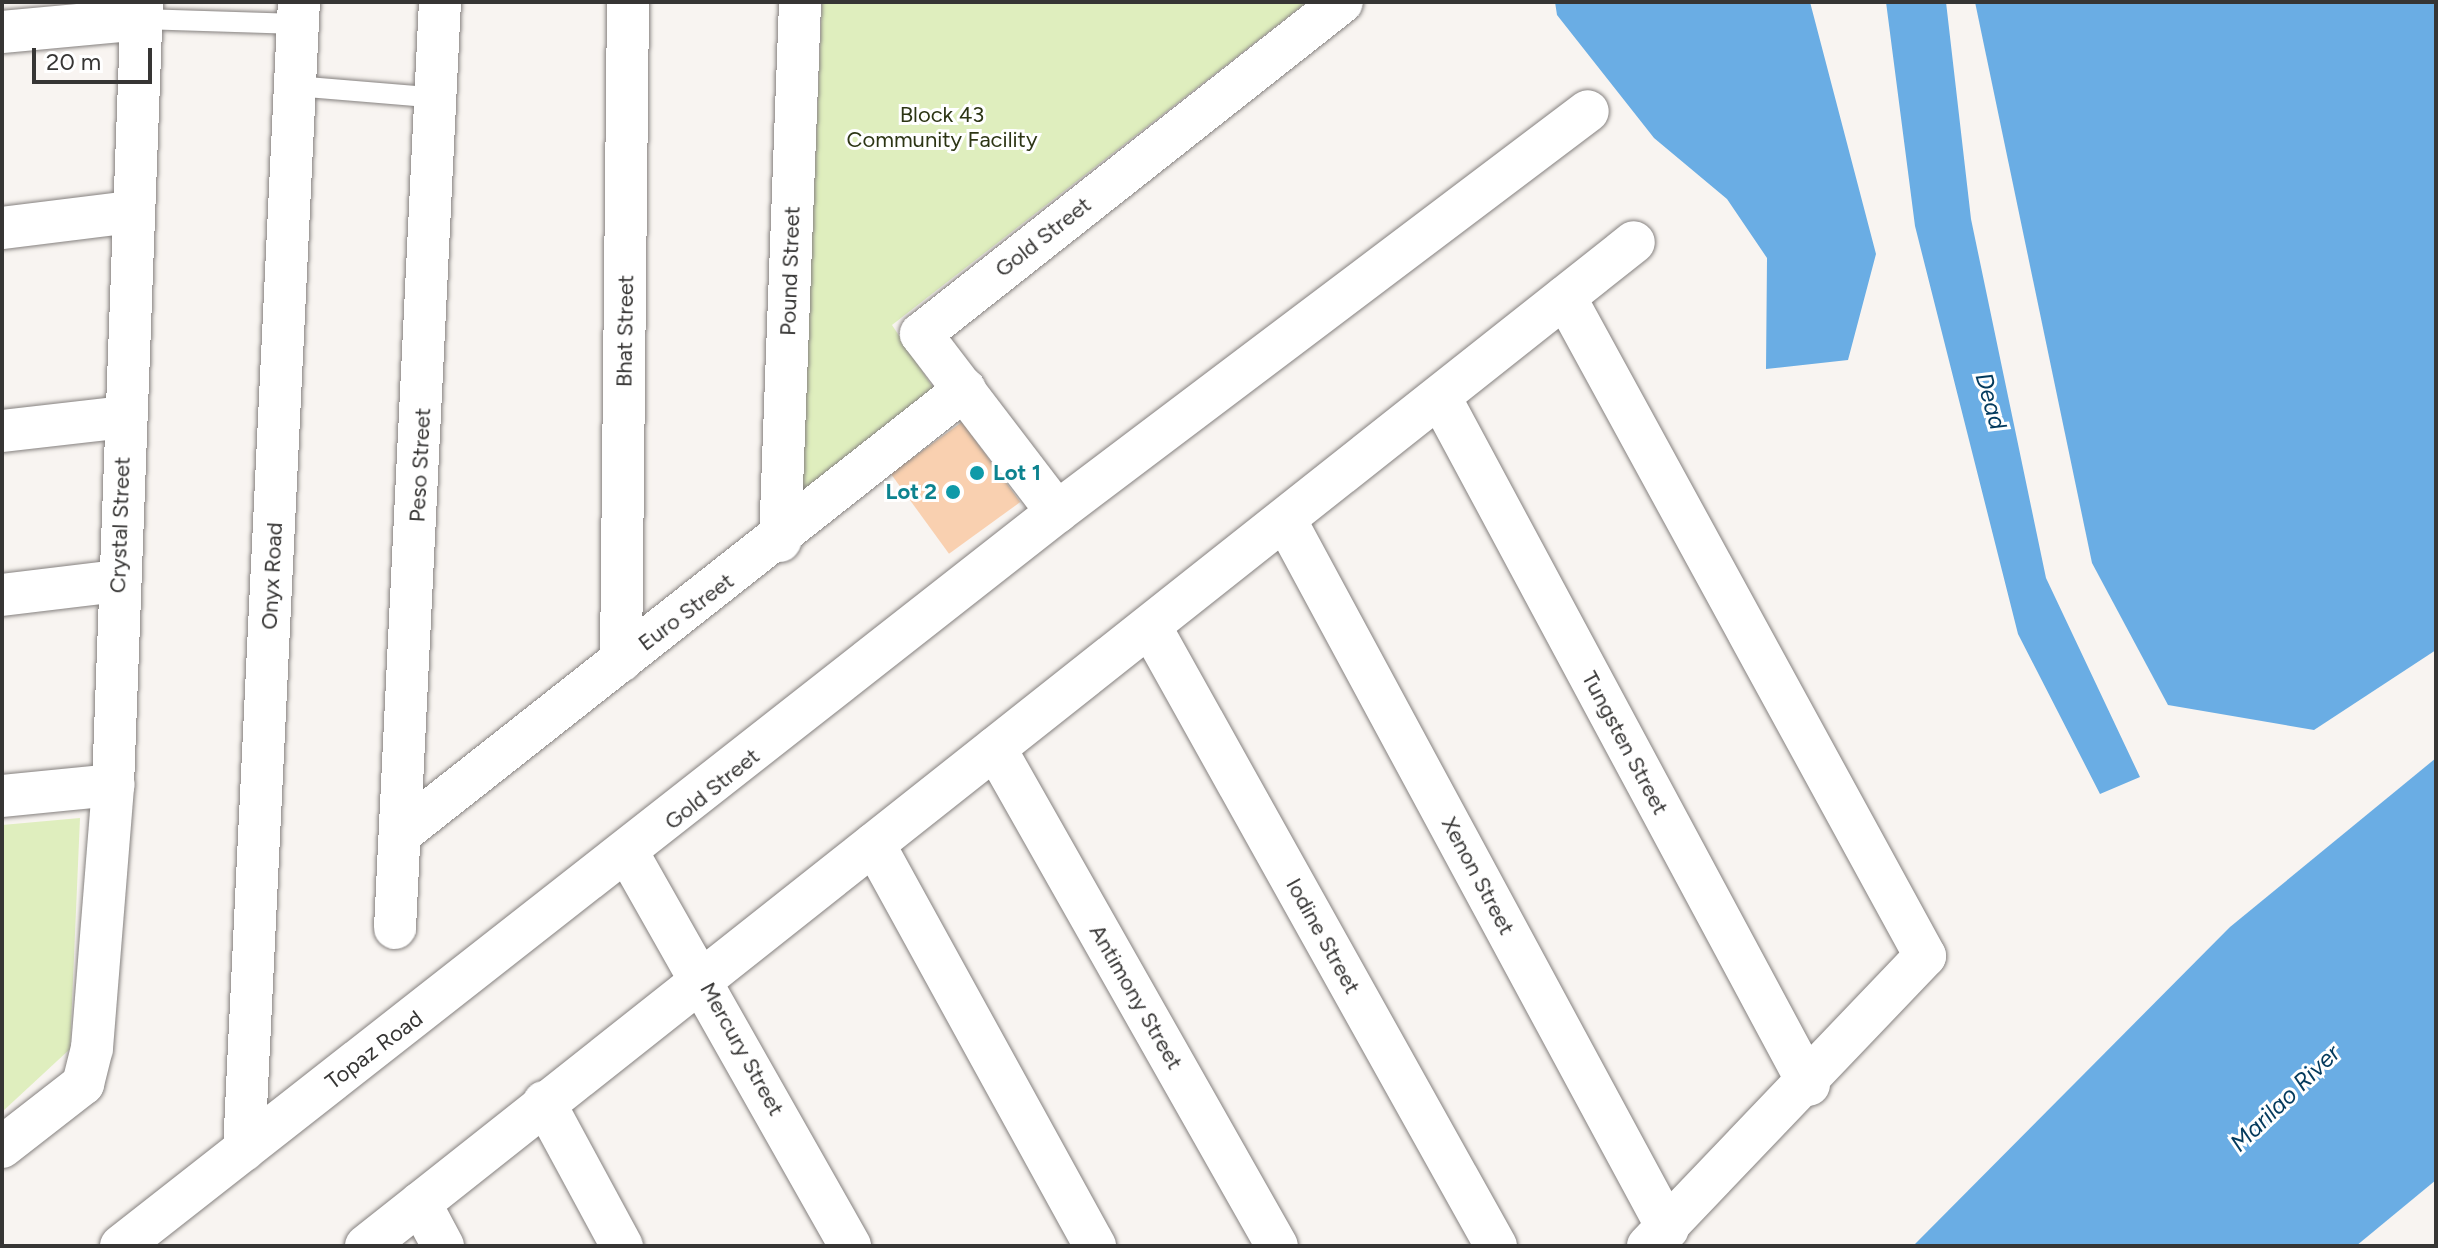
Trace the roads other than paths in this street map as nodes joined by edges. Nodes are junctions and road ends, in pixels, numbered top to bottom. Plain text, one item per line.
1 (440, 2) edge
2 (628, 2) edge
3 (800, 2) edge
4 (1342, 2) edge
5 (142, 10) edge
6 (298, 13) edge
7 (2, 32) edge
8 (296, 86) junction
9 (438, 98) junction
10 (1588, 111) dead end
11 (131, 212) junction
12 (2, 228) edge
13 (1634, 242) dead end
14 (1565, 297) junction
15 (965, 389) junction
16 (1442, 401) junction
17 (124, 417) junction
18 (2, 431) edge
19 (1057, 512) junction
20 (1287, 523) junction
21 (780, 541) junction
22 (118, 581) junction
23 (2, 595) edge
24 (1150, 626) junction
25 (621, 661) junction
26 (995, 748) junction
27 (113, 785) junction
28 (2, 796) edge
29 (404, 831) junction
30 (874, 844) junction
31 (629, 855) junction
32 (395, 928) dead end
33 (702, 977) junction
34 (1809, 1085) junction
35 (544, 1102) junction
36 (2, 1147) edge
37 (244, 1150) junction
38 (420, 1203) junction
39 (1658, 1237) edge
40 (121, 1246) edge
41 (366, 1246) edge
42 (443, 1246) edge
43 (622, 1246) edge
44 (850, 1246) edge
45 (1095, 1246) edge
46 (1277, 1246) edge
47 (1496, 1246) edge

1 - 9 street, Peso Street
2 - 25 street, Bhat Street
3 - 21 street, Pound Street
4 - 15 street, Gold Street
5 - 6 lane
5 - 7 street
5 - 11 street, Crystal Street
6 - 8 street, Onyx Road
8 - 9 lane
8 - 37 street, Onyx Road
9 - 29 street, Peso Street
10 - 19 street, Gold Street
11 - 12 street
11 - 17 street, Crystal Street
13 - 14 street
14 - 16 street
14 - 34 street
15 - 19 street, Gold Street
15 - 21 street, Euro Street
16 - 20 street
16 - 34 street, Tungsten Street
17 - 18 street
17 - 22 street, Crystal Street
19 - 31 street, Gold Street
20 - 24 street
20 - 39 street, Xenon Street
21 - 25 street, Euro Street
22 - 23 street
22 - 27 street, Crystal Street
24 - 26 street
24 - 47 street, Iodine Street
25 - 29 street, Euro Street
26 - 30 street
26 - 46 street, Antimony Street
27 - 28 street
27 - 36 street, Crystal Street
29 - 32 street, Peso Street
30 - 33 street
30 - 45 street
31 - 33 street, Mercury Street
31 - 37 street, Topaz Road
33 - 35 street
33 - 44 street, Mercury Street
34 - 39 street
35 - 38 street
35 - 43 street
37 - 40 street, Topaz Road
38 - 41 street
38 - 42 street

